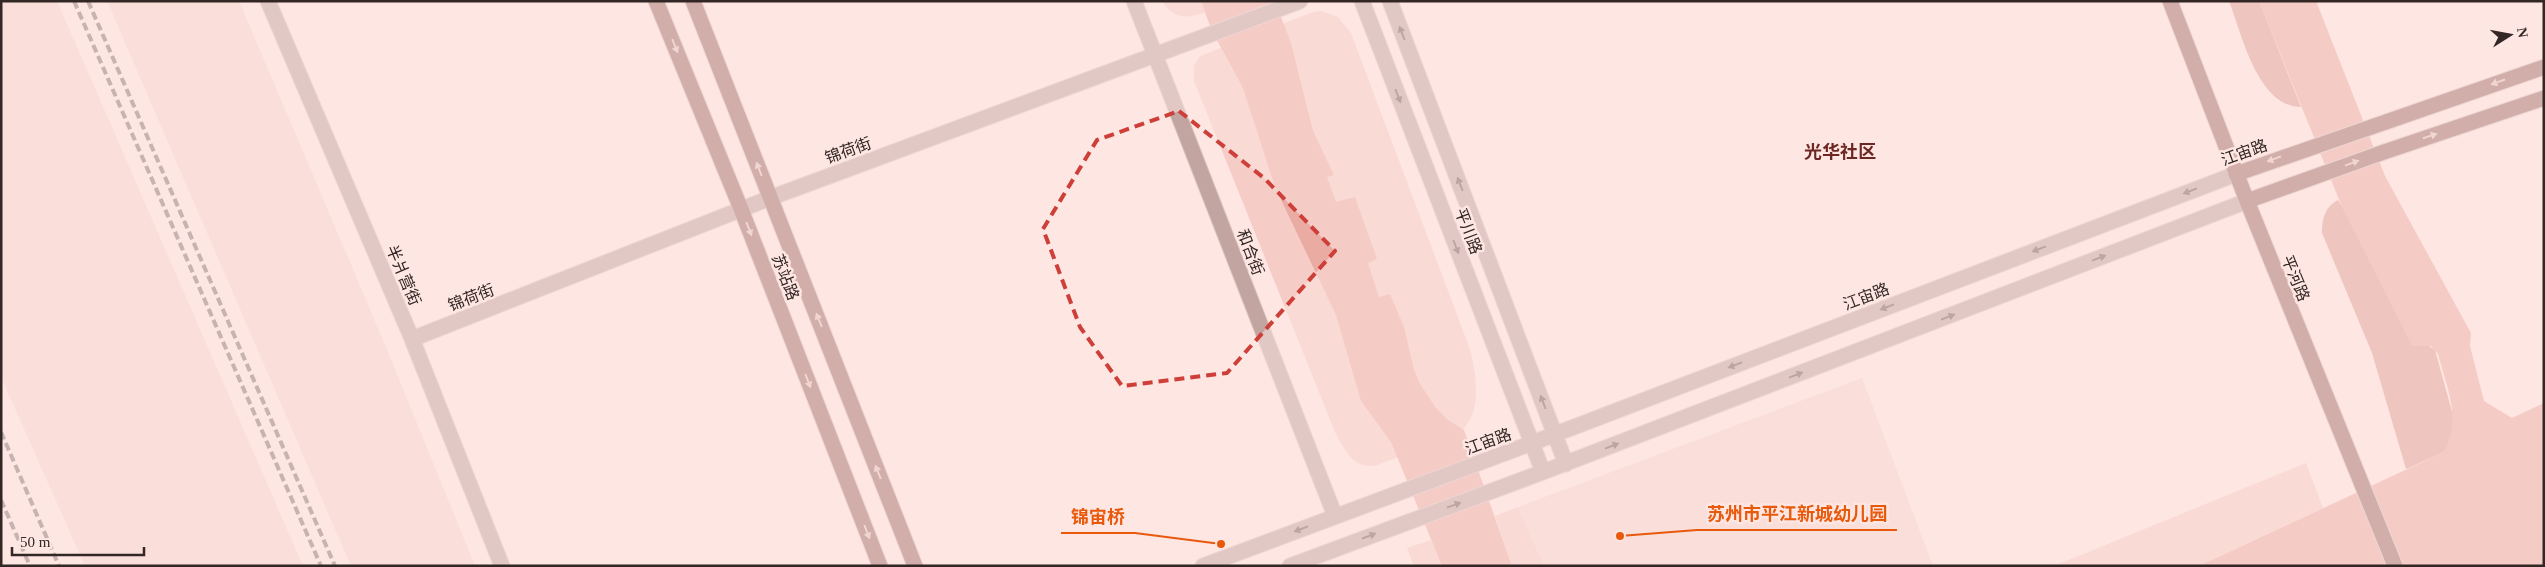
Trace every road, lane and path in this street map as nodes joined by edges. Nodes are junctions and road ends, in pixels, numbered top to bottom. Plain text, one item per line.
1 (268, 1) edge
2 (656, 1) edge
3 (694, 1) edge
4 (1134, 1) edge
5 (1300, 1) edge
6 (1362, 1) edge
7 (1390, 1) edge
8 (2170, 1) edge
9 (1155, 54) junction
10 (2544, 67) edge
11 (2544, 98) edge
12 (2236, 174) junction
13 (770, 198) junction
14 (2247, 201) junction
15 (741, 210) junction
16 (412, 339) junction
17 (1555, 434) junction
18 (1532, 444) junction
19 (1566, 464) junction
20 (1543, 472) junction
21 (1335, 516) junction
22 (502, 566) edge
23 (880, 566) edge
24 (916, 566) edge
25 (1203, 566) edge
26 (1290, 566) edge
27 (2395, 566) edge

1 - 16 street, 半爿营街
2 -> 15 main road, 苏站路
13 -> 3 main road, 苏站路
4 - 9 street, 和合街
5 - 9 street, 锦荷街
6 -> 18 street, 平川路
17 -> 7 street, 平川路
8 - 12 main road, 平河路
9 - 13 street, 锦荷街
9 - 21 street, 和合街
10 -> 12 main road, 江宙路
14 -> 11 main road
12 - 14 main road, 平河路
12 -> 17 street, 江宙路
13 - 15 street, 锦荷街
24 -> 13 main road, 苏站路
19 -> 14 street
14 - 27 main road, 平河路
15 - 16 street, 锦荷街
15 -> 23 main road, 苏站路
16 - 22 street, 半爿营街
17 - 18 street, 江宙路
17 - 19 street, 平川路
18 - 20 street, 平川路
18 - 21 street, 江宙路
19 - 20 street
26 -> 20 street
21 -> 25 street, 江宙路

